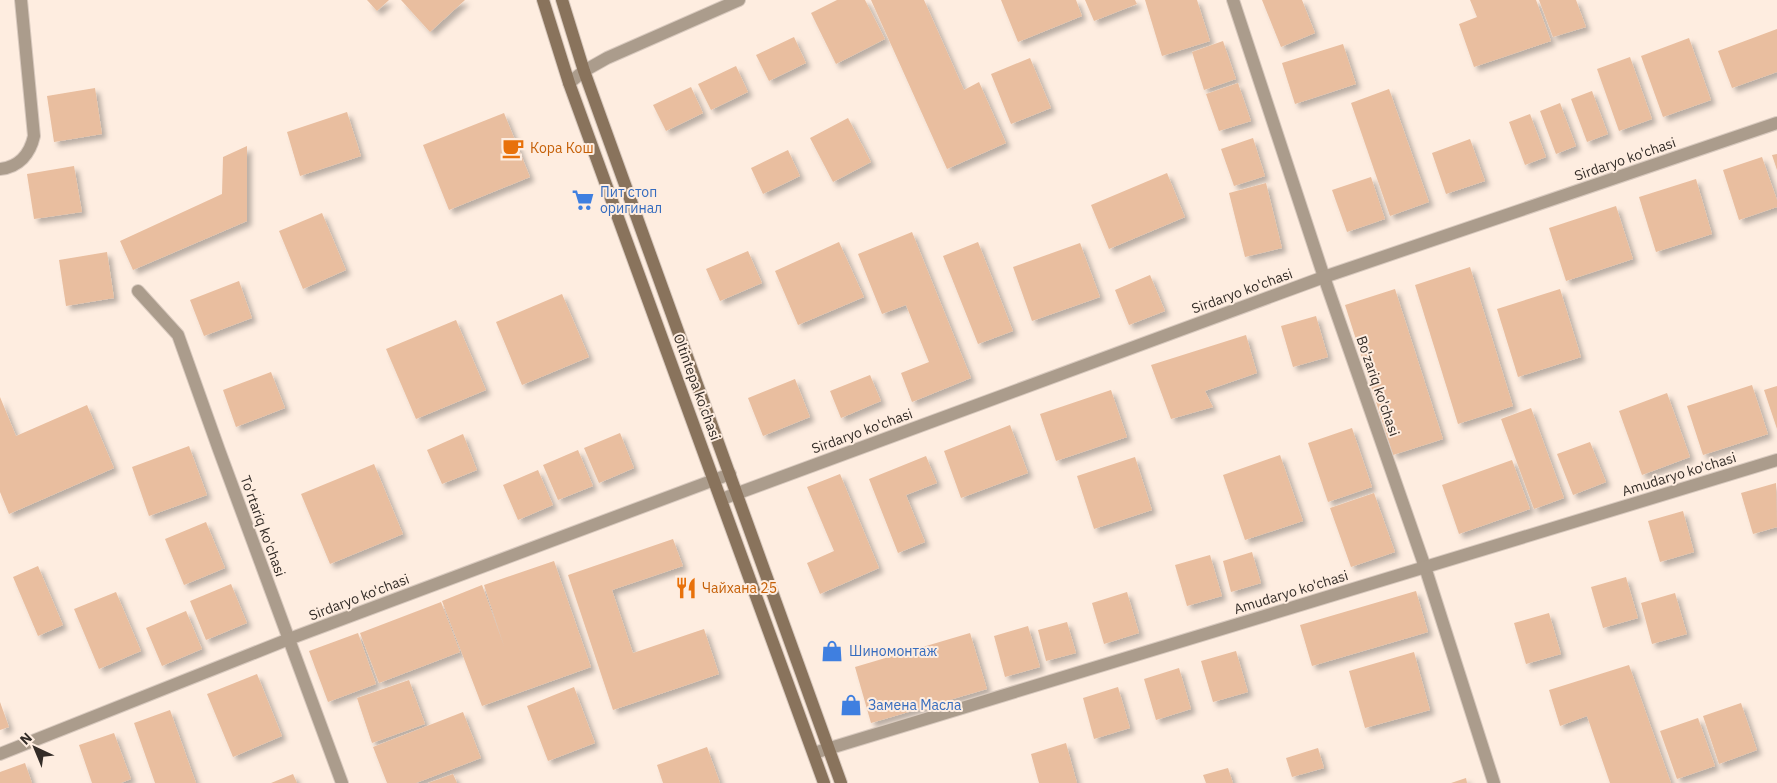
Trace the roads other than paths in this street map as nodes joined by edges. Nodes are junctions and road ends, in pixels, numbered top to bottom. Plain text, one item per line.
1 (21, 0) edge
2 (543, 0) edge
3 (562, 0) edge
4 (739, 0) edge
5 (1233, 0) edge
6 (584, 71) junction
7 (569, 83) junction
8 (1777, 124) edge
9 (0, 169) edge
10 (1324, 277) junction
11 (138, 291) dead end
12 (1777, 460) edge
13 (730, 474) junction
14 (715, 479) junction
15 (737, 493) junction
16 (722, 499) junction
17 (1425, 567) junction
18 (289, 639) junction
19 (828, 748) junction
20 (814, 753) junction
21 (0, 754) edge
22 (342, 783) edge
23 (824, 783) edge
24 (841, 783) edge
25 (1494, 783) edge

1 - 9 street
2 - 7 main road, Oltintepa ko'chasi
3 - 6 main road, Oltintepa ko'chasi
4 - 6 street
5 - 10 street, Bo'zariq ko'chasi
6 - 7 street
6 - 13 main road, Oltintepa ko'chasi
7 - 14 main road, Oltintepa ko'chasi
8 - 10 street, Sirdaryo ko'chasi
10 - 15 street, Sirdaryo ko'chasi
10 - 17 street, Bo'zariq ko'chasi
11 - 18 street, To'rtariq ko'chasi
12 - 17 street, Amudaryo ko'chasi
13 - 14 street, Sirdaryo ko'chasi
13 - 15 main road, Oltintepa ko'chasi
14 - 16 main road, Oltintepa ko'chasi
14 - 18 street, Sirdaryo ko'chasi
15 - 16 street, Sirdaryo ko'chasi
15 - 19 main road, Oltintepa ko'chasi
16 - 20 main road, Oltintepa ko'chasi
17 - 19 street, Amudaryo ko'chasi
17 - 25 street, Bo'zariq ko'chasi
18 - 21 street, Sirdaryo ko'chasi
18 - 22 street, To'rtariq ko'chasi
19 - 20 street, Amudaryo ko'chasi
19 - 24 main road, Oltintepa ko'chasi
20 - 23 main road, Oltintepa ko'chasi

